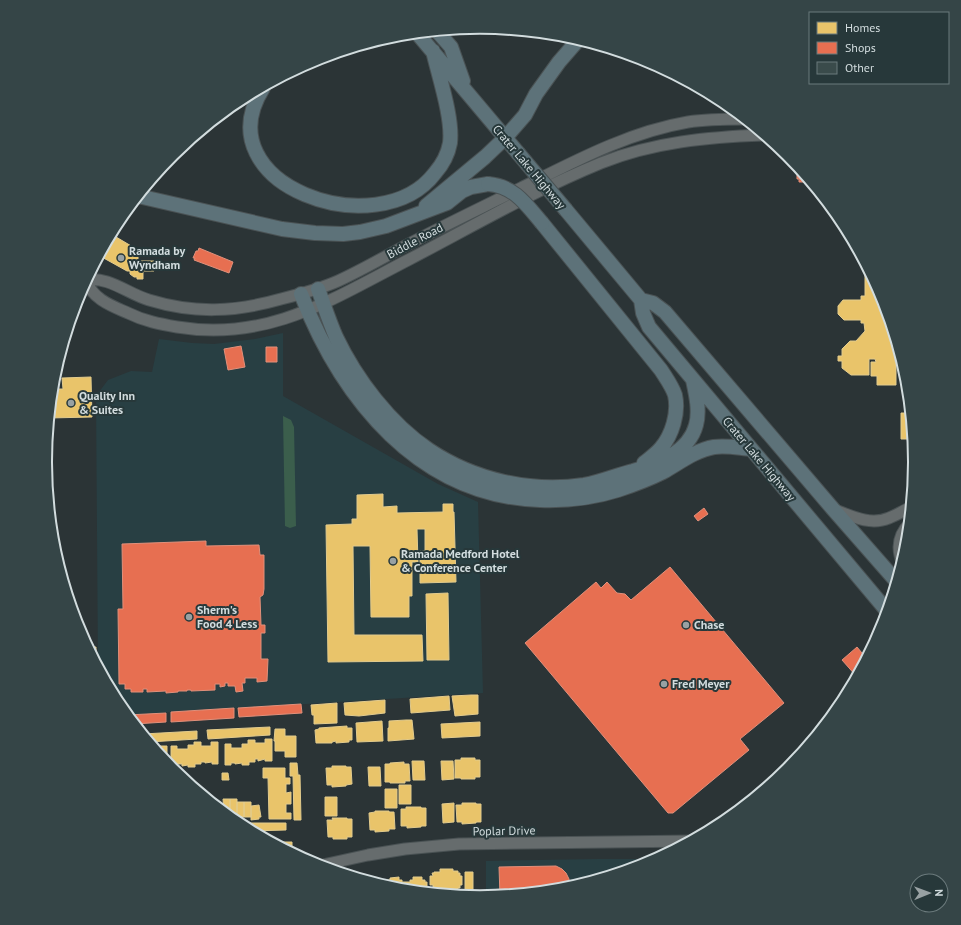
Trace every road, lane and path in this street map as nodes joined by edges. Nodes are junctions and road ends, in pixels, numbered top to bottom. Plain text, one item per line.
1 (441, 36) edge
2 (422, 38) edge
3 (574, 45) edge
4 (433, 51) junction
5 (466, 91) junction
6 (257, 96) edge
7 (736, 119) edge
8 (757, 135) edge
9 (505, 138) junction
10 (144, 198) edge
11 (409, 217) junction
12 (93, 279) edge
13 (89, 288) edge
14 (318, 289) junction
15 (301, 294) junction
16 (641, 300) junction
17 (323, 304) junction
18 (307, 311) junction
19 (693, 380) junction
20 (750, 449) junction
21 (632, 471) junction
22 (833, 509) junction
23 (906, 510) edge
24 (903, 533) edge
25 (899, 554) edge
26 (893, 577) edge
27 (883, 607) edge
28 (681, 841) edge
29 (331, 863) edge

1 - 5 highway
2 - 4 highway, Crater Lake Highway
3 - 9 highway
4 - 5 highway, Crater Lake Highway
4 - 6 highway
5 - 9 highway, Crater Lake Highway
7 - 14 main road, Biddle Road
8 - 17 main road, Biddle Road
9 - 11 highway
9 - 16 highway, Crater Lake Highway, bridge
10 - 11 highway
11 - 21 highway, bridge
12 - 15 main road, Biddle Road
13 - 18 main road, Biddle Road
14 - 15 main road, Biddle Road
14 - 17 highway
15 - 18 highway
16 - 19 highway, Crater Lake Highway
16 - 22 highway, Crater Lake Highway
17 - 18 main road, Biddle Road
17 - 21 highway
18 - 20 highway
19 - 20 highway, Crater Lake Highway
19 - 21 highway
20 - 27 highway, Crater Lake Highway
22 - 23 main road
22 - 26 highway, Crater Lake Highway
24 - 25 main road
28 - 29 main road, Poplar Drive

